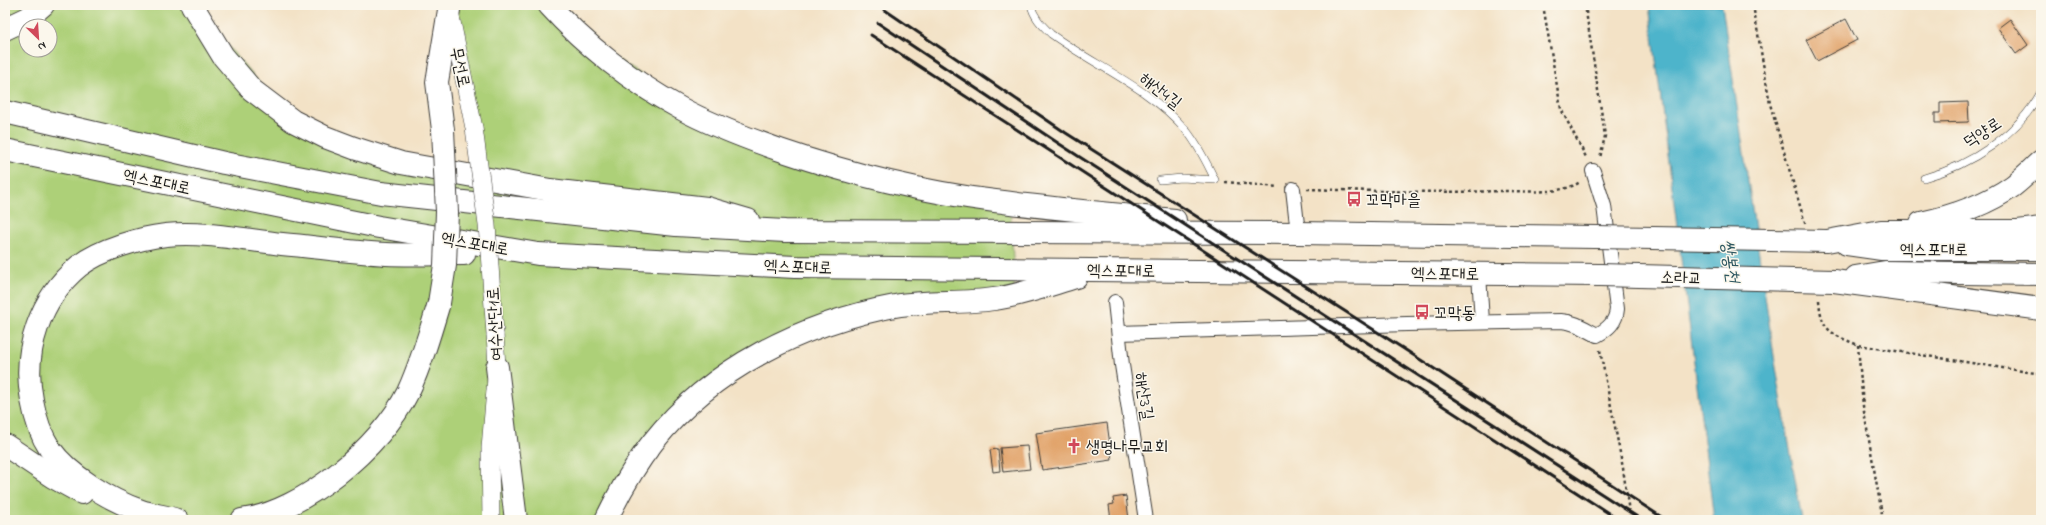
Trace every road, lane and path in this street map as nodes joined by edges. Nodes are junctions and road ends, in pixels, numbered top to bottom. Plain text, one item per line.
1 (43, 5) edge
2 (192, 5) edge
3 (549, 5) edge
4 (1031, 5) edge
5 (1543, 5) edge
6 (1585, 5) edge
7 (448, 7) edge
8 (5, 29) edge
9 (2041, 92) edge
10 (5, 112) edge
11 (474, 128) joint
12 (5, 150) edge
13 (2041, 161) edge
14 (1593, 170) junction
15 (1924, 178) dead end
16 (1160, 180) dead end
17 (1216, 180) junction
18 (1293, 189) junction
19 (2041, 228) edge
20 (785, 230) junction
21 (1881, 231) junction
22 (1298, 233) junction
23 (1827, 241) junction
24 (2041, 249) edge
25 (538, 254) junction
26 (1098, 270) junction
27 (1479, 274) junction
28 (2041, 274) edge
29 (1600, 275) joint
30 (1834, 281) junction
31 (1115, 302) dead end
32 (2041, 309) edge
33 (1482, 322) junction
34 (1119, 333) junction
35 (1597, 336) junction
36 (1858, 345) dead end
37 (497, 367) junction
38 (5, 445) edge
39 (144, 520) edge
40 (177, 520) edge
41 (242, 520) edge
42 (491, 520) edge
43 (516, 520) edge
44 (606, 520) edge
45 (1146, 520) edge
46 (1630, 520) edge
47 (1883, 520) edge

1 - 8 highway
2 - 20 highway
3 - 22 highway
4 - 17 lane, 해산4길
5 - 14 path
6 - 14 path
7 - 11 street, 무선로
7 - 41 highway, bridge
9 - 15 lane, 덕양로
10 - 20 highway, 엑스포대로
11 - 37 street, 여수산단1로, bridge
12 - 25 highway, 엑스포대로
13 - 21 highway
14 - 18 path
14 - 35 street
16 - 17 lane
17 - 18 path
18 - 22 street
19 - 21 highway
20 - 22 highway, 엑스포대로
21 - 23 highway
22 - 23 highway, 엑스포대로, bridge
23 - 24 highway, 엑스포대로
25 - 26 highway, 엑스포대로
25 - 40 highway
26 - 27 highway, 엑스포대로
26 - 44 highway
27 - 29 highway, 엑스포대로
27 - 33 street
28 - 30 highway, 엑스포대로
29 - 30 highway, 소라교, bridge
30 - 32 highway
31 - 34 street, 해산3길
33 - 34 street
33 - 35 street
34 - 45 street, 해산3길
35 - 46 path
36 - 47 path
37 - 42 street, 여수산단1로
37 - 43 highway
38 - 39 highway

